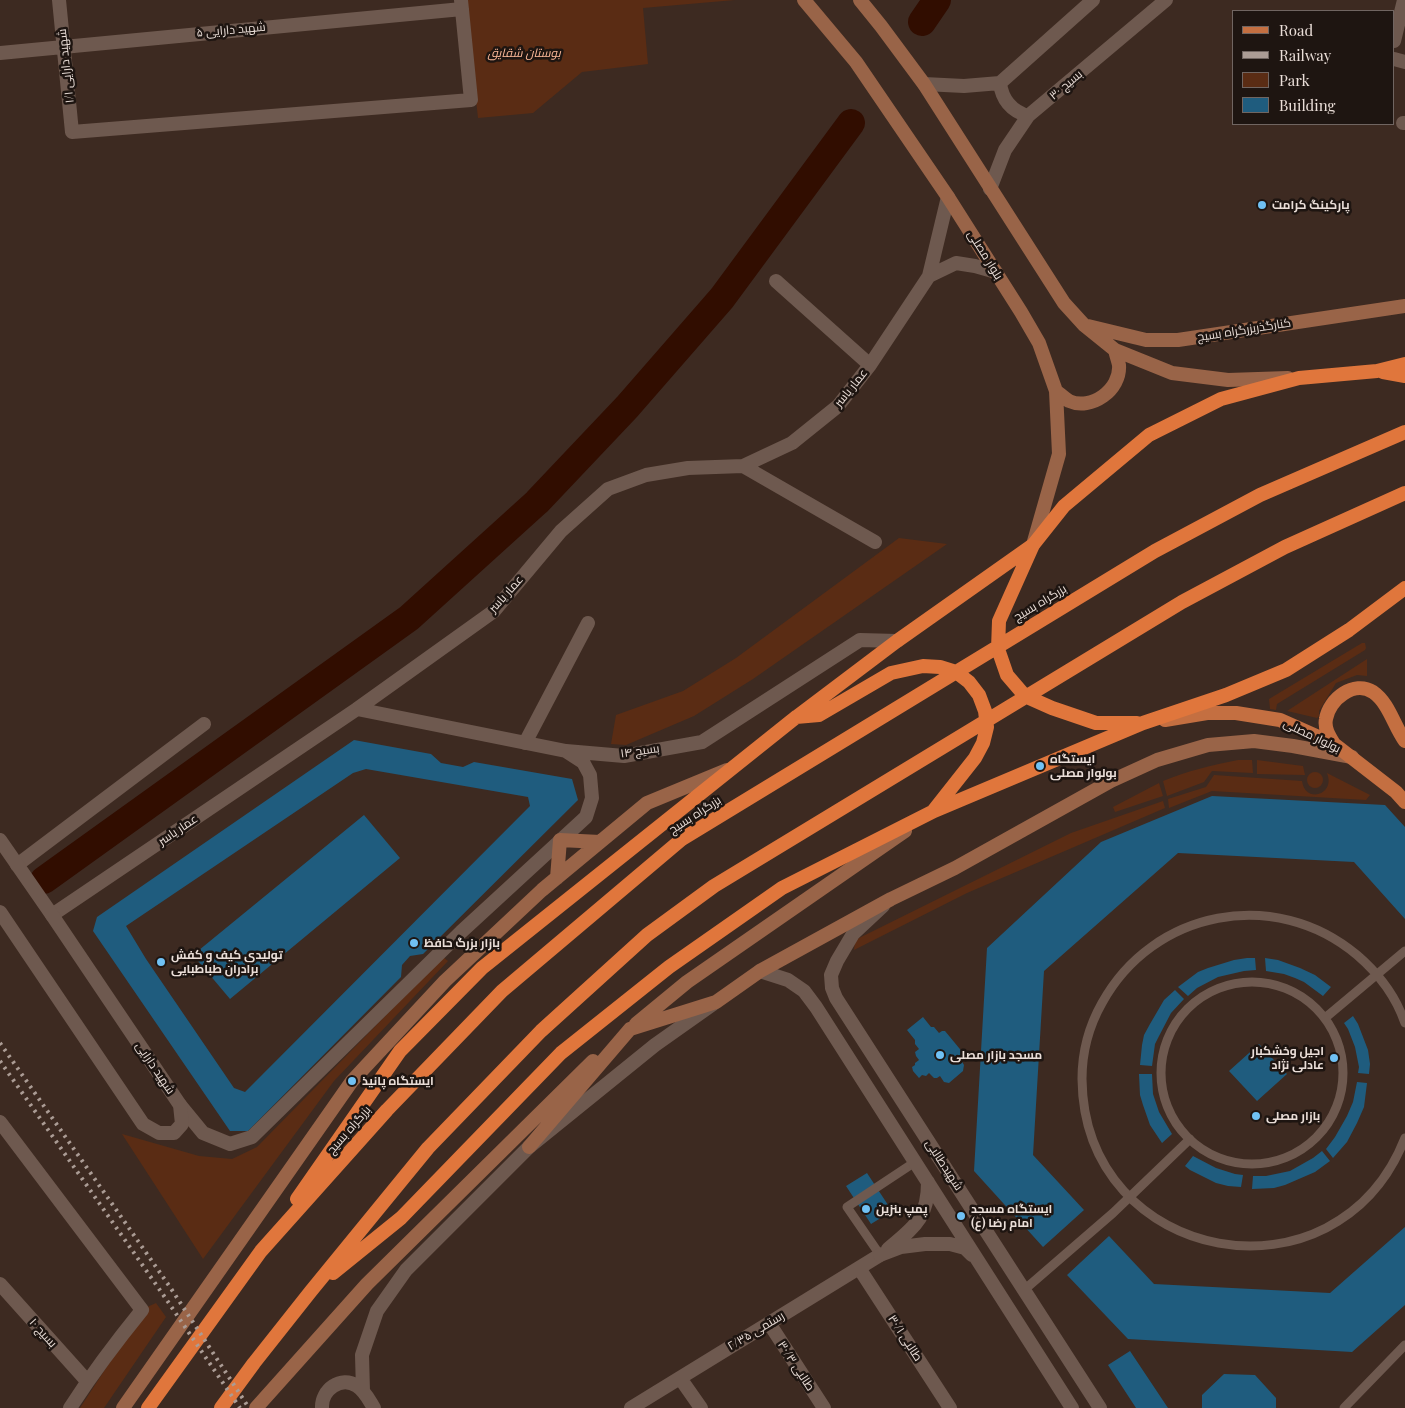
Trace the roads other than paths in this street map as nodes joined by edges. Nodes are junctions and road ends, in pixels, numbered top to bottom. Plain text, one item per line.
1 (59, 0) edge
2 (804, 0) edge
3 (860, 0) edge
4 (1166, 0) edge
5 (1404, 0) edge
6 (1086, 2) edge
7 (462, 4) edge
8 (1395, 37) edge
9 (64, 46) junction
10 (0, 53) edge
11 (1000, 83) junction
12 (924, 84) junction
13 (1028, 116) junction
14 (990, 189) junction
15 (948, 197) junction
16 (996, 272) junction
17 (929, 276) junction
18 (776, 281) dead end
19 (1405, 306) edge
20 (1084, 325) junction
21 (1114, 350) junction
22 (1405, 364) edge
23 (870, 365) junction
24 (1377, 371) junction
25 (1405, 376) edge
26 (1299, 378) junction
27 (1056, 391) junction
28 (1405, 432) edge
29 (743, 466) junction
30 (1405, 493) edge
31 (875, 542) dead end
32 (1033, 546) junction
33 (1405, 588) edge
34 (588, 623) dead end
35 (897, 641) junction
36 (357, 709) junction
37 (795, 718) junction
38 (1143, 723) junction
39 (204, 724) dead end
40 (1405, 741) edge
41 (525, 743) junction
42 (1334, 744) junction
43 (566, 751) junction
44 (1352, 757) junction
45 (733, 767) junction
46 (1405, 802) edge
47 (934, 811) junction
48 (0, 840) edge
49 (560, 840) junction
50 (600, 842) junction
51 (17, 865) junction
52 (557, 878) junction
53 (891, 899) junction
54 (0, 912) edge
55 (52, 915) junction
56 (1405, 951) edge
57 (760, 971) junction
58 (1376, 975) junction
59 (836, 998) junction
60 (716, 1002) junction
61 (816, 1007) junction
62 (1325, 1018) junction
63 (1405, 1023) edge
64 (630, 1029) junction
65 (180, 1105) junction
66 (0, 1122) edge
67 (1405, 1138) edge
68 (1190, 1139) junction
69 (529, 1147) junction
70 (914, 1162) junction
71 (928, 1182) junction
72 (1129, 1196) junction
73 (262, 1251) junction
74 (880, 1255) junction
75 (979, 1263) junction
76 (859, 1268) junction
77 (0, 1284) edge
78 (1024, 1290) junction
79 (311, 1291) junction
80 (1005, 1304) junction
81 (769, 1323) junction
82 (1405, 1345) edge
83 (680, 1378) junction
84 (87, 1382) junction
85 (363, 1391) junction
86 (70, 1408) edge
87 (123, 1408) edge
88 (148, 1408) edge
89 (221, 1408) edge
90 (256, 1408) edge
91 (322, 1408) edge
92 (374, 1408) edge
93 (631, 1408) edge
94 (701, 1408) edge
95 (824, 1408) edge
96 (950, 1408) edge
97 (1072, 1408) edge
98 (1100, 1408) edge
99 (1344, 1408) edge

1 - 9 street, شهید دارایی ۱/۱
2 - 15 main road, بلوار مصلی
3 - 12 main road
4 - 13 street, بسیج ۳۰
5 - 8 street
6 - 11 street
7 - 9 street, شهید دارایی ۵
7 - 9 street, شهید دارایی ۱/۱
9 - 10 street, شهید دارایی ۵
11 - 12 street
11 - 13 street
12 - 14 main road
13 - 14 street, بسیج ۳۰
14 - 20 main road
15 - 16 main road, بلوار مصلی
15 - 17 street
16 - 17 street
16 - 27 main road, بلوار مصلی
17 - 23 street, عمار یاسر
18 - 23 street
19 - 20 main road, کنارگذربزرگراه بسیج
20 - 21 main road
21 - 26 main road
21 - 27 main road
22 - 24 highway
23 - 29 street, عمار یاسر
24 - 25 highway
24 - 26 highway
26 - 32 highway
27 - 32 main road, بلوار مصلی
28 - 73 highway, بزرگراه بسیج
29 - 31 street
29 - 36 street, عمار یاسر
30 - 79 highway
32 - 35 highway
32 - 38 highway
33 - 38 highway
34 - 41 street
35 - 37 highway
35 - 43 street, بسیج ۱۴
36 - 41 street, بسیج ۱۴
36 - 55 street, عمار یاسر
37 - 45 highway
37 - 47 highway
38 - 42 main road, بولوار مصلی
38 - 47 highway
39 - 51 street
40 - 42 main road
41 - 43 street, بسیج ۱۴
42 - 44 main road, بولوار مصلی
43 - 49 street
44 - 46 main road, بولوار مصلی
44 - 53 main road
45 - 50 main road
45 - 73 highway
47 - 64 main road
47 - 79 highway
48 - 51 street, شهید دارایی
49 - 50 main road
49 - 52 main road
49 - 65 street
50 - 52 main road
51 - 55 street, شهید دارایی
52 - 87 main road
53 - 57 main road
53 - 59 street
54 - 65 street, شهید دارایی
55 - 65 street, شهید دارایی
56 - 58 lane
57 - 60 main road
57 - 61 street, شهیدطالبی
58 - 62 lane
58 - 63 lane
58 - 72 lane
59 - 61 street
59 - 78 street, شهیدطالبی
60 - 64 main road
60 - 69 street
61 - 70 street, شهیدطالبی
62 - 68 lane
62 - 68 lane
64 - 69 main road
64 - 90 main road
66 - 84 street
67 - 72 lane
68 - 72 lane
69 - 85 street
70 - 71 street, شهیدطالبی
70 - 74 lane
71 - 74 street
71 - 75 street, شهیدطالبی
72 - 78 lane
73 - 88 highway, بزرگراه بسیج
74 - 75 street
74 - 76 street, رستمی ۲/۳۵
75 - 80 street, شهیدطالبی
76 - 81 street, رستمی ۲/۳۵
76 - 96 street, طالبی ۳۰/۱
77 - 84 street, بسیج ۱۰
78 - 80 street
78 - 98 street, شهیدطالبی
79 - 89 highway
80 - 97 street, شهیدطالبی
81 - 83 street, رستمی ۲/۳۵
81 - 95 street, طالبی ۳۰/۳
82 - 99 lane
83 - 93 street, رستمی ۲/۳۵
83 - 94 street
84 - 86 street
85 - 91 street
85 - 92 street

